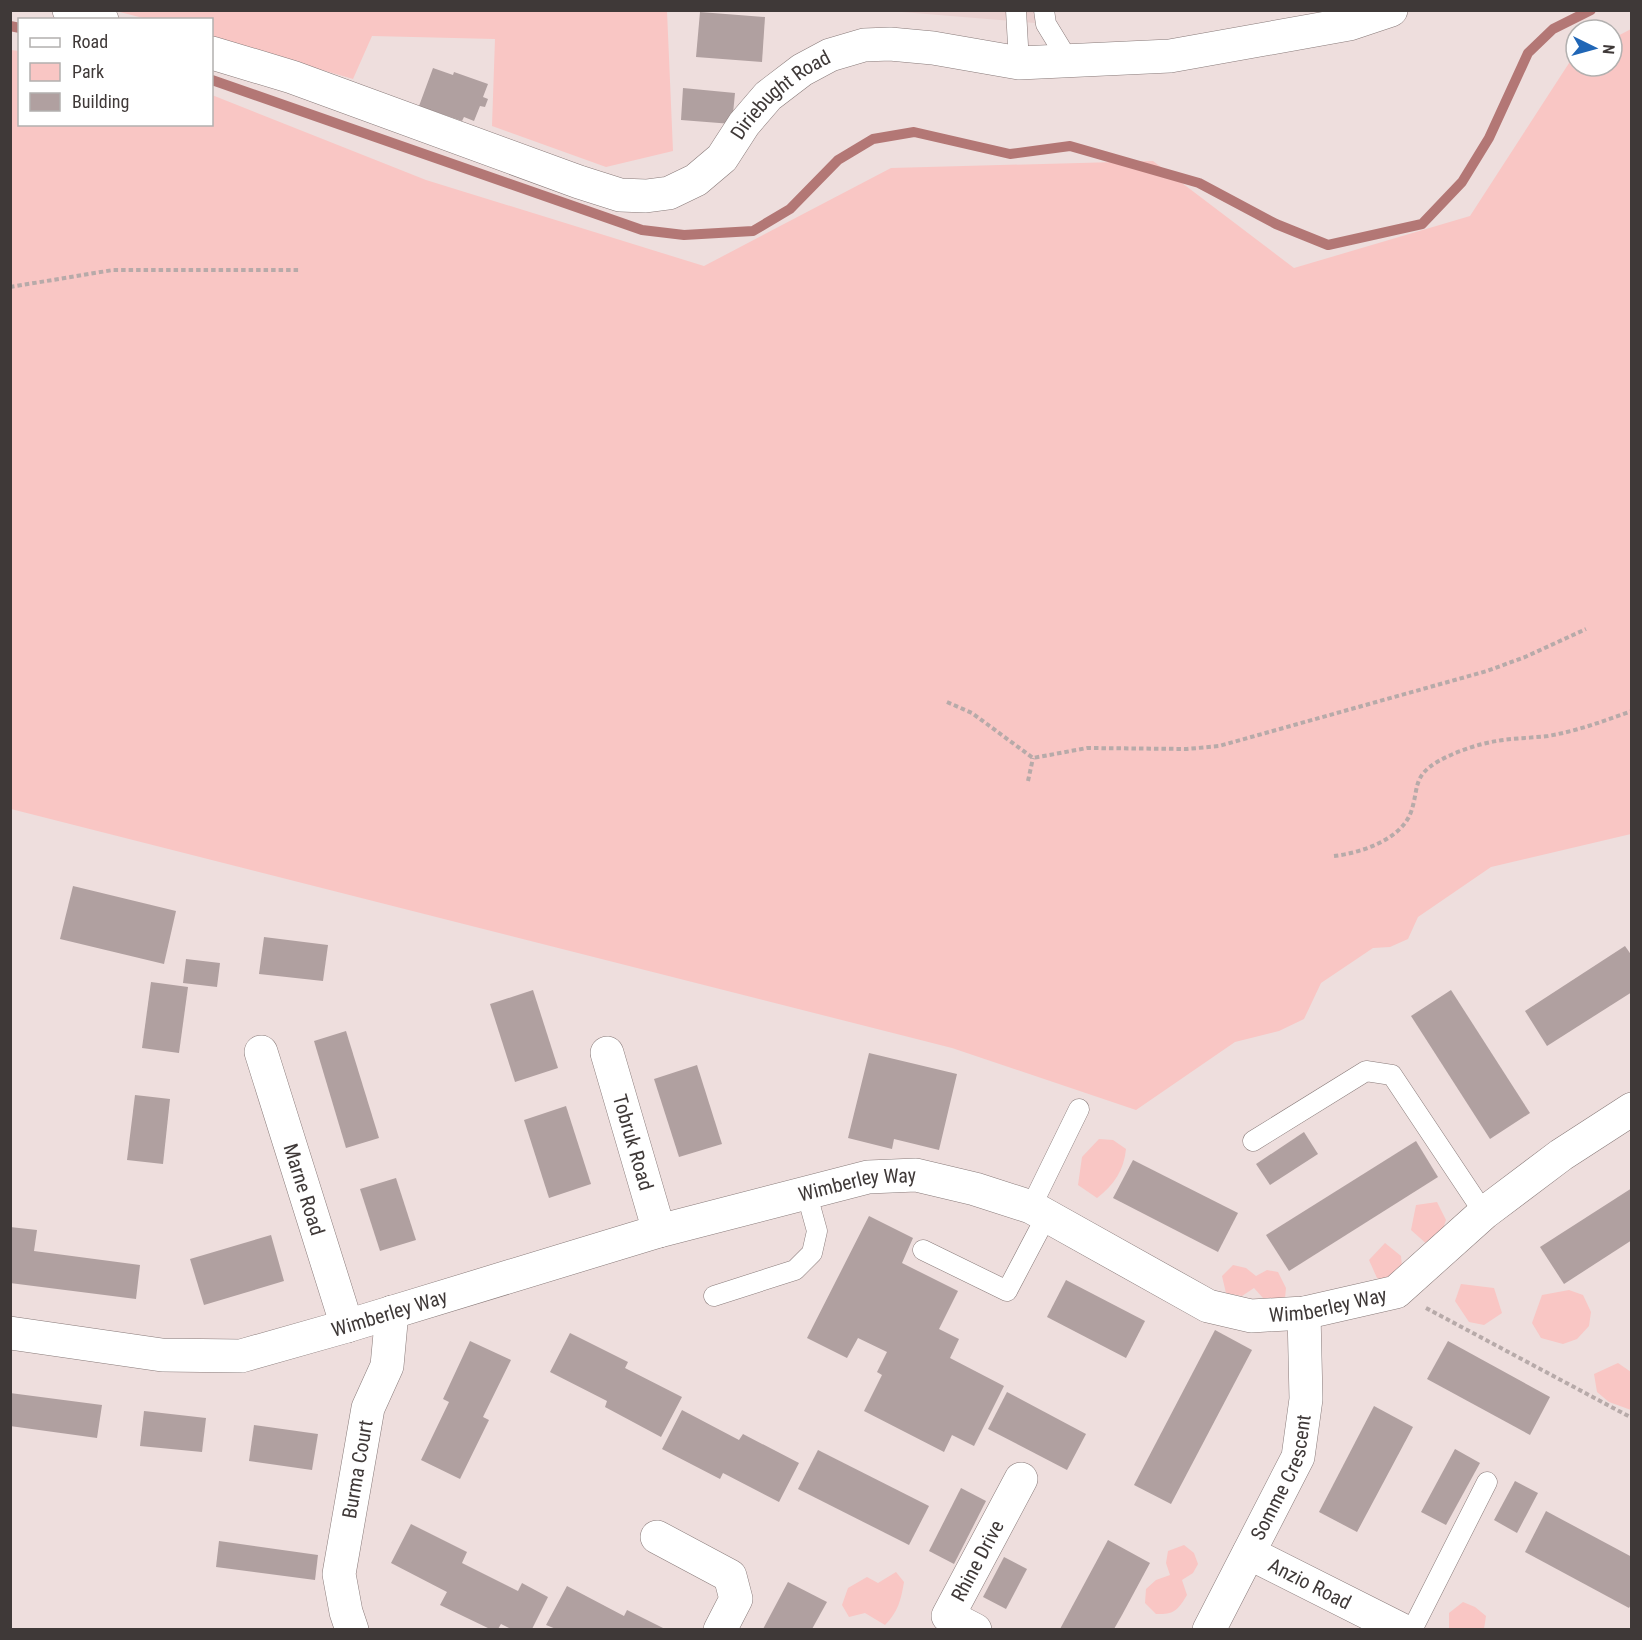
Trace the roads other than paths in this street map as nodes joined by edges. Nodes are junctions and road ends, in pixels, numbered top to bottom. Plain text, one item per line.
1 (69, 10) edge
2 (1016, 10) edge
3 (1044, 10) edge
4 (1391, 10) edge
5 (95, 18) edge
6 (213, 53) edge
7 (1068, 60) junction
8 (1019, 63) junction
9 (261, 1052) dead end
10 (607, 1053) dead end
11 (1079, 1109) dead end
12 (1632, 1109) edge
13 (1253, 1141) dead end
14 (806, 1191) junction
15 (1039, 1211) junction
16 (1484, 1214) junction
17 (659, 1231) junction
18 (923, 1250) dead end
19 (714, 1296) dead end
20 (392, 1312) junction
21 (1304, 1313) junction
22 (347, 1326) junction
23 (10, 1333) edge
24 (1021, 1479) dead end
25 (1487, 1482) dead end
26 (657, 1538) dead end
27 (1249, 1553) junction
28 (352, 1629) edge
29 (720, 1629) edge
30 (975, 1629) edge
31 (1209, 1629) edge
32 (1402, 1629) edge
33 (1412, 1629) edge

1 - 5 street
2 - 8 lane
3 - 7 lane
4 - 7 street, Diriebught Road
6 - 8 street, Diriebught Road
7 - 8 street, Diriebught Road
9 - 22 street, Marne Road
10 - 17 street, Tobruk Road
11 - 15 lane
12 - 16 street, Wimberley Way
13 - 16 lane
14 - 15 street, Wimberley Way
14 - 17 street, Wimberley Way
14 - 19 lane
15 - 18 lane
15 - 21 street, Wimberley Way
16 - 21 street, Wimberley Way
17 - 20 street, Wimberley Way
20 - 22 street, Wimberley Way
20 - 28 street, Burma Court
21 - 27 street, Somme Crescent
22 - 23 street, Wimberley Way
24 - 30 street, Rhine Drive
25 - 33 lane
26 - 29 street
27 - 31 street, Somme Crescent
27 - 32 street, Anzio Road

